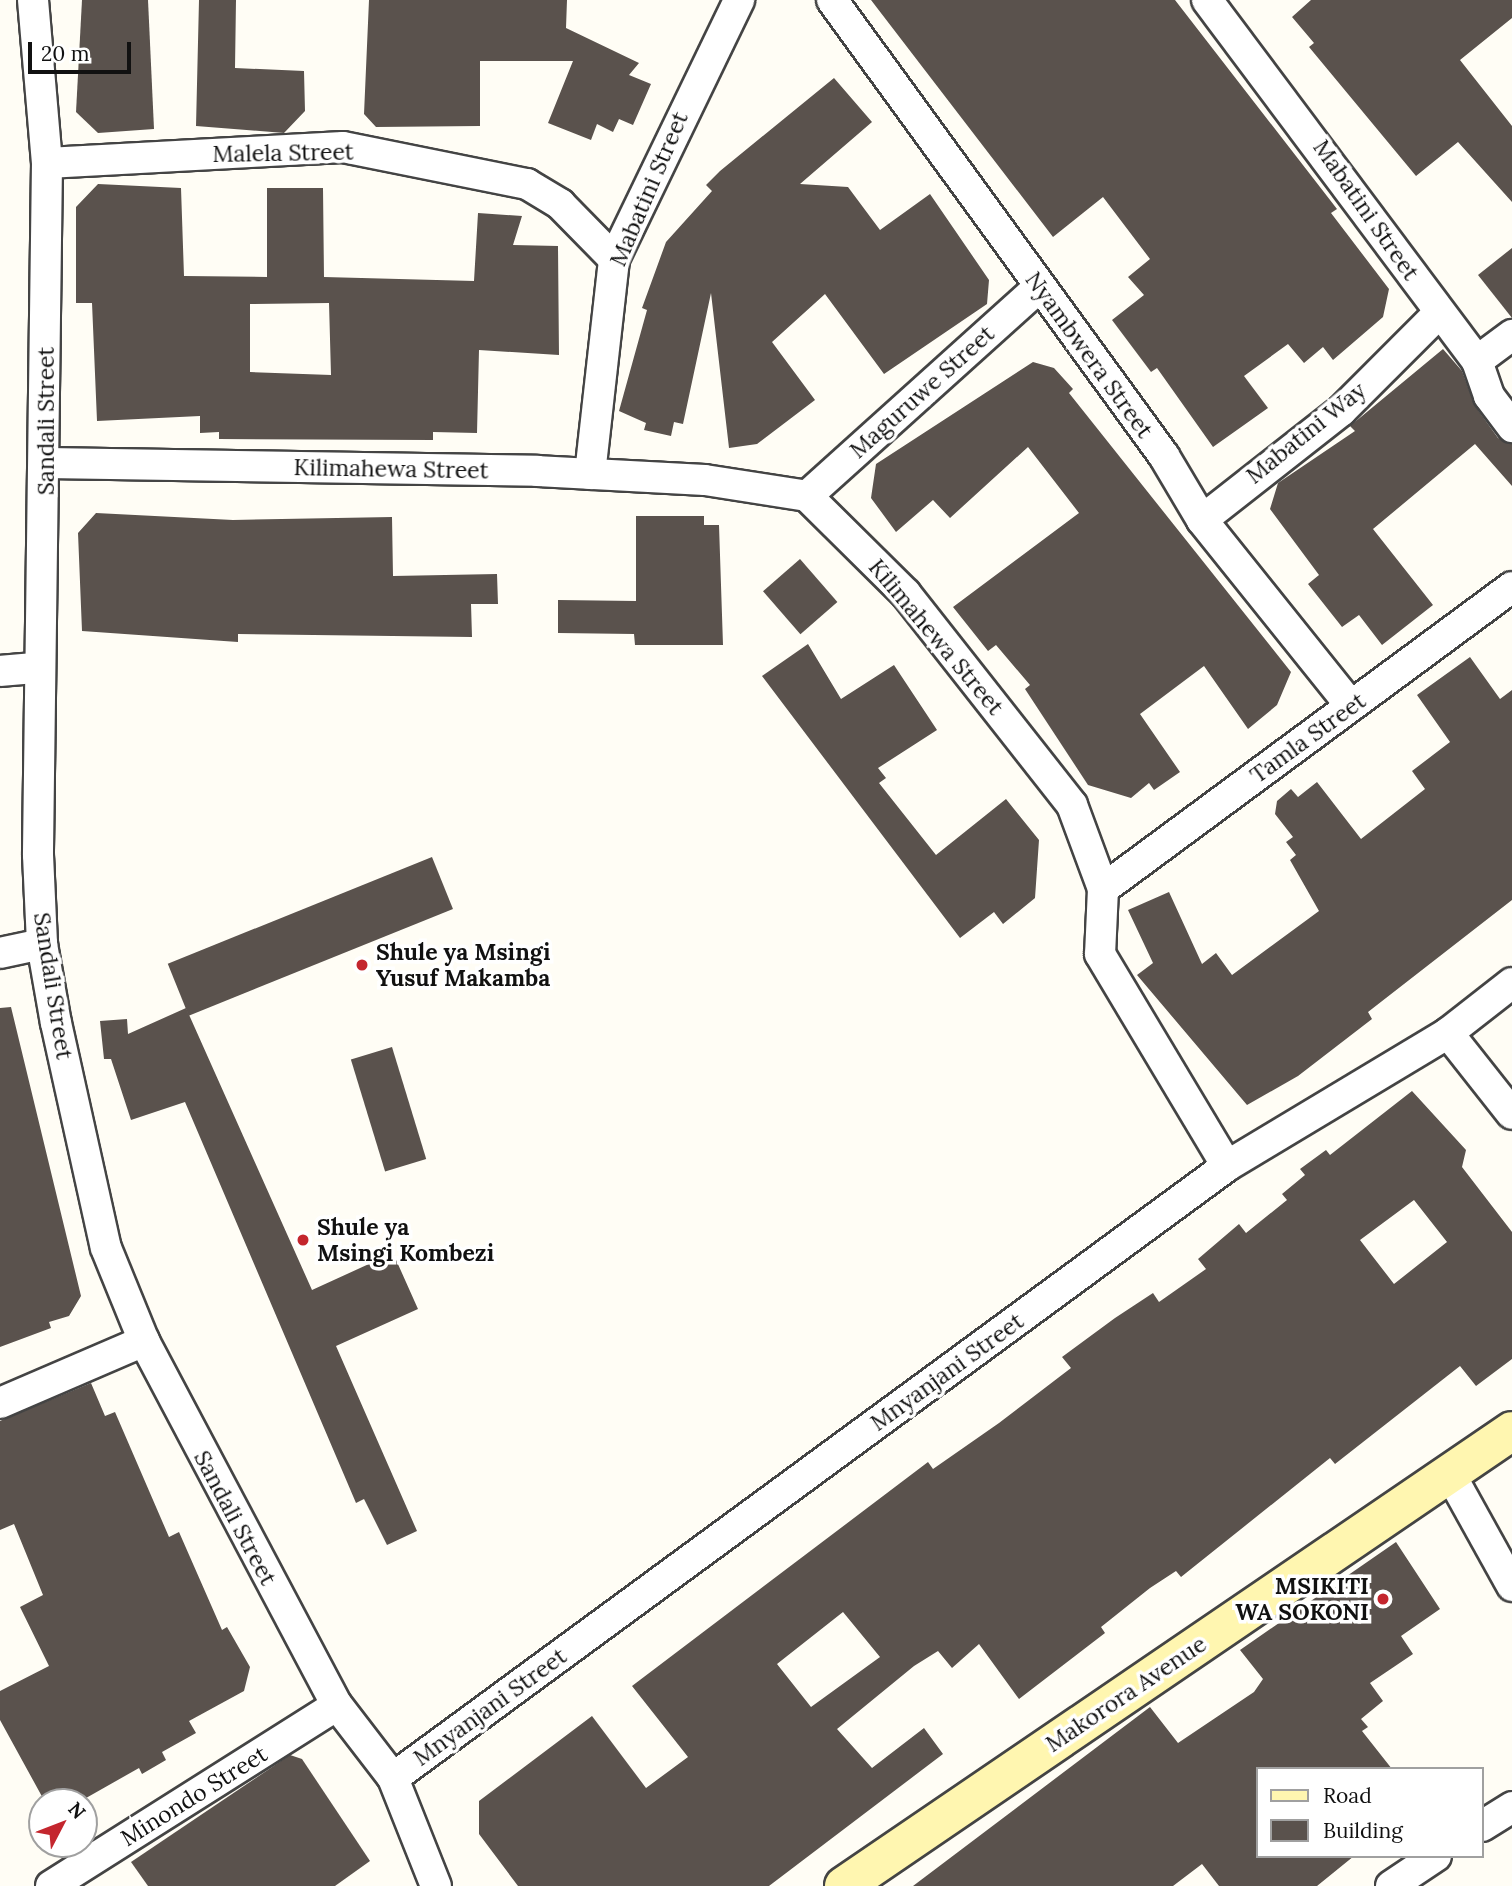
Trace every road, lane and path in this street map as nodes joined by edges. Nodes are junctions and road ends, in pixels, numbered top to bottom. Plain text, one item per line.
1 (33, 0) edge
2 (832, 0) edge
3 (1207, 0) edge
4 (725, 5) edge
5 (47, 163) junction
6 (614, 259) junction
7 (1038, 288) junction
8 (1438, 314) junction
9 (1512, 335) edge
10 (1477, 360) junction
11 (1512, 427) edge
12 (47, 463) junction
13 (590, 474) junction
14 (807, 496) junction
15 (1202, 520) junction
16 (1512, 587) edge
17 (37, 668) junction
18 (0, 671) edge
19 (1351, 706) junction
20 (1103, 889) junction
21 (42, 944) junction
22 (0, 953) edge
23 (1512, 983) edge
24 (1448, 1033) junction
25 (1512, 1114) edge
26 (1227, 1166) junction
27 (144, 1341) junction
28 (0, 1404) edge
29 (1512, 1431) edge
30 (1450, 1474) junction
31 (1512, 1586) edge
32 (337, 1705) junction
33 (393, 1778) junction
34 (1512, 1807) edge
35 (1484, 1825) edge
36 (1434, 1858) edge
37 (851, 1884) edge
38 (51, 1886) edge
39 (436, 1886) edge
40 (1391, 1886) edge

1 - 5 street, Sandali Street
2 - 7 street, Nyambwera Street
3 - 8 street, Mabatini Street
4 - 6 street, Mabatini Street
5 - 6 street, Malela Street
5 - 12 street, Sandali Street
6 - 13 street, Mabatini Street
7 - 14 street, Maguruwe Street
7 - 15 street, Nyambwera Street
8 - 10 street, Mabatini Street
8 - 15 street, Mabatini Way
9 - 10 street
10 - 11 street, Mabatini Street
12 - 13 street, Kilimahewa Street
12 - 17 street, Sandali Street
13 - 14 street, Kilimahewa Street
14 - 20 street, Kilimahewa Street
15 - 19 street, Nyambwera Street
16 - 19 street, Tamla Street
17 - 18 street
17 - 21 street, Sandali Street
19 - 20 street, Tamla Street
20 - 26 street, Kilimahewa Street
21 - 22 street
21 - 27 street, Sandali Street
23 - 24 street, Mnyanjani Street
24 - 25 street
24 - 26 street, Mnyanjani Street
26 - 33 street, Mnyanjani Street
27 - 28 street
27 - 32 street, Sandali Street
29 - 30 street, Makorora Avenue
30 - 31 street
30 - 37 street, Makorora Avenue
32 - 33 street, Sandali Street
32 - 38 street, Minondo Street
33 - 39 street, Sandali Street
34 - 35 street
36 - 40 street

